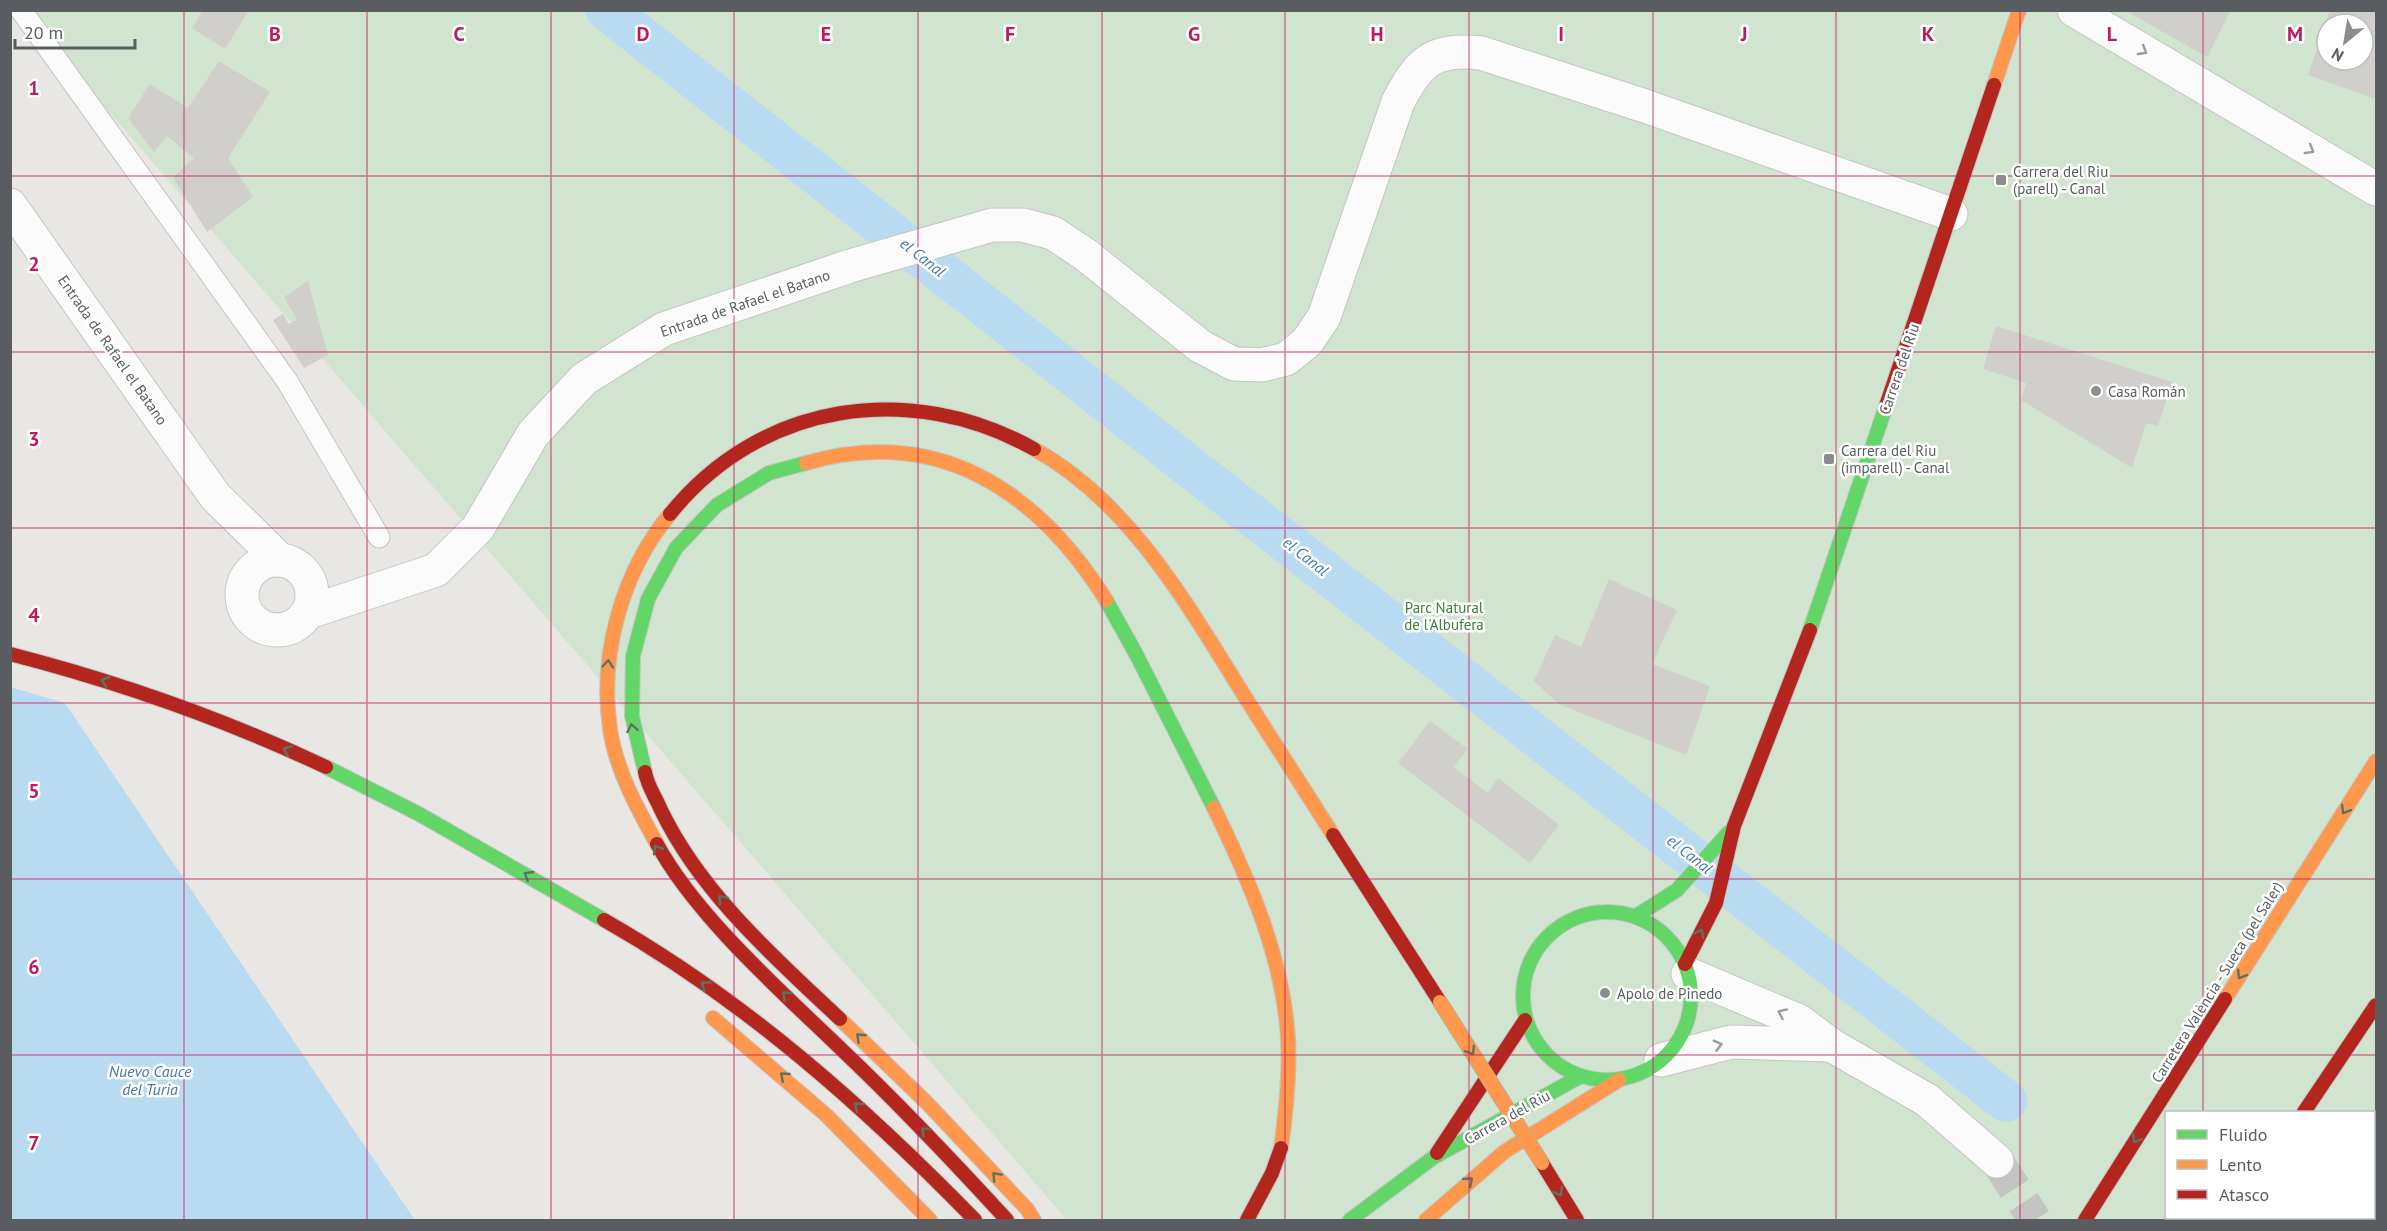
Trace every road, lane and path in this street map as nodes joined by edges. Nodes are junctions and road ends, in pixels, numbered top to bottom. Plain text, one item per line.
1 (21, 10) edge
2 (2019, 10) edge
3 (2074, 10) edge
4 (2376, 189) edge
5 (10, 205) edge
6 (1951, 214) junction
7 (215, 496) junction
8 (379, 537) dead end
9 (292, 566) junction
10 (246, 579) junction
11 (390, 586) junction
12 (309, 612) junction
13 (10, 654) edge
14 (2376, 760) edge
15 (1734, 826) junction
16 (578, 906) junction
17 (1636, 916) junction
18 (650, 966) dead end
19 (1687, 969) junction
20 (2376, 1005) edge
21 (705, 1011) dead end
22 (1525, 1020) junction
23 (1830, 1045) junction
24 (2351, 1045) junction
25 (1661, 1060) junction
26 (1581, 1076) junction
27 (1618, 1080) junction
28 (2335, 1090) dead end
29 (2305, 1111) edge
30 (1434, 1158) junction
31 (1997, 1161) tunnel mouth
32 (930, 1221) edge
33 (975, 1221) edge
34 (1008, 1221) edge
35 (1034, 1221) edge
36 (1247, 1221) edge
37 (1350, 1221) edge
38 (1426, 1221) edge
39 (1577, 1221) edge
40 (2085, 1221) edge

1 - 8 lane
2 - 6 main road, Carrera del Riu
3 -> 4 street
5 - 7 street, Entrada de Rafael el Batano
6 - 11 street, Entrada de Rafael el Batano
6 - 15 main road, Carrera del Riu
7 - 9 street, Entrada de Rafael el Batano
7 - 10 street, Entrada de Rafael el Batano
9 - 10 street, Entrada de Rafael el Batano
9 - 11 street, Entrada de Rafael el Batano
9 - 12 street
10 - 12 street, Entrada de Rafael el Batano
11 - 12 street, Entrada de Rafael el Batano
16 -> 13 main road
14 -> 40 main road, Carretera València - Sueca (pel Saler)
15 - 17 main road, Carrera del Riu
19 -> 15 main road, Carrera del Riu
16 - 18 main road
33 -> 16 main road
17 - 19 main road
17 - 22 main road
23 -> 19 street
19 - 25 main road
20 - 24 main road
32 -> 21 main road
22 - 26 main road
22 - 30 main road, Carrera del Riu
25 -> 23 street
23 - 31 street
24 - 28 main road
24 - 29 main road
25 - 27 main road
26 - 27 main road
26 - 30 main road, Carrera del Riu
38 -> 27 main road
30 - 37 main road, Carrera del Riu
34 -> 39 main road, bridge
35 -> 36 main road

